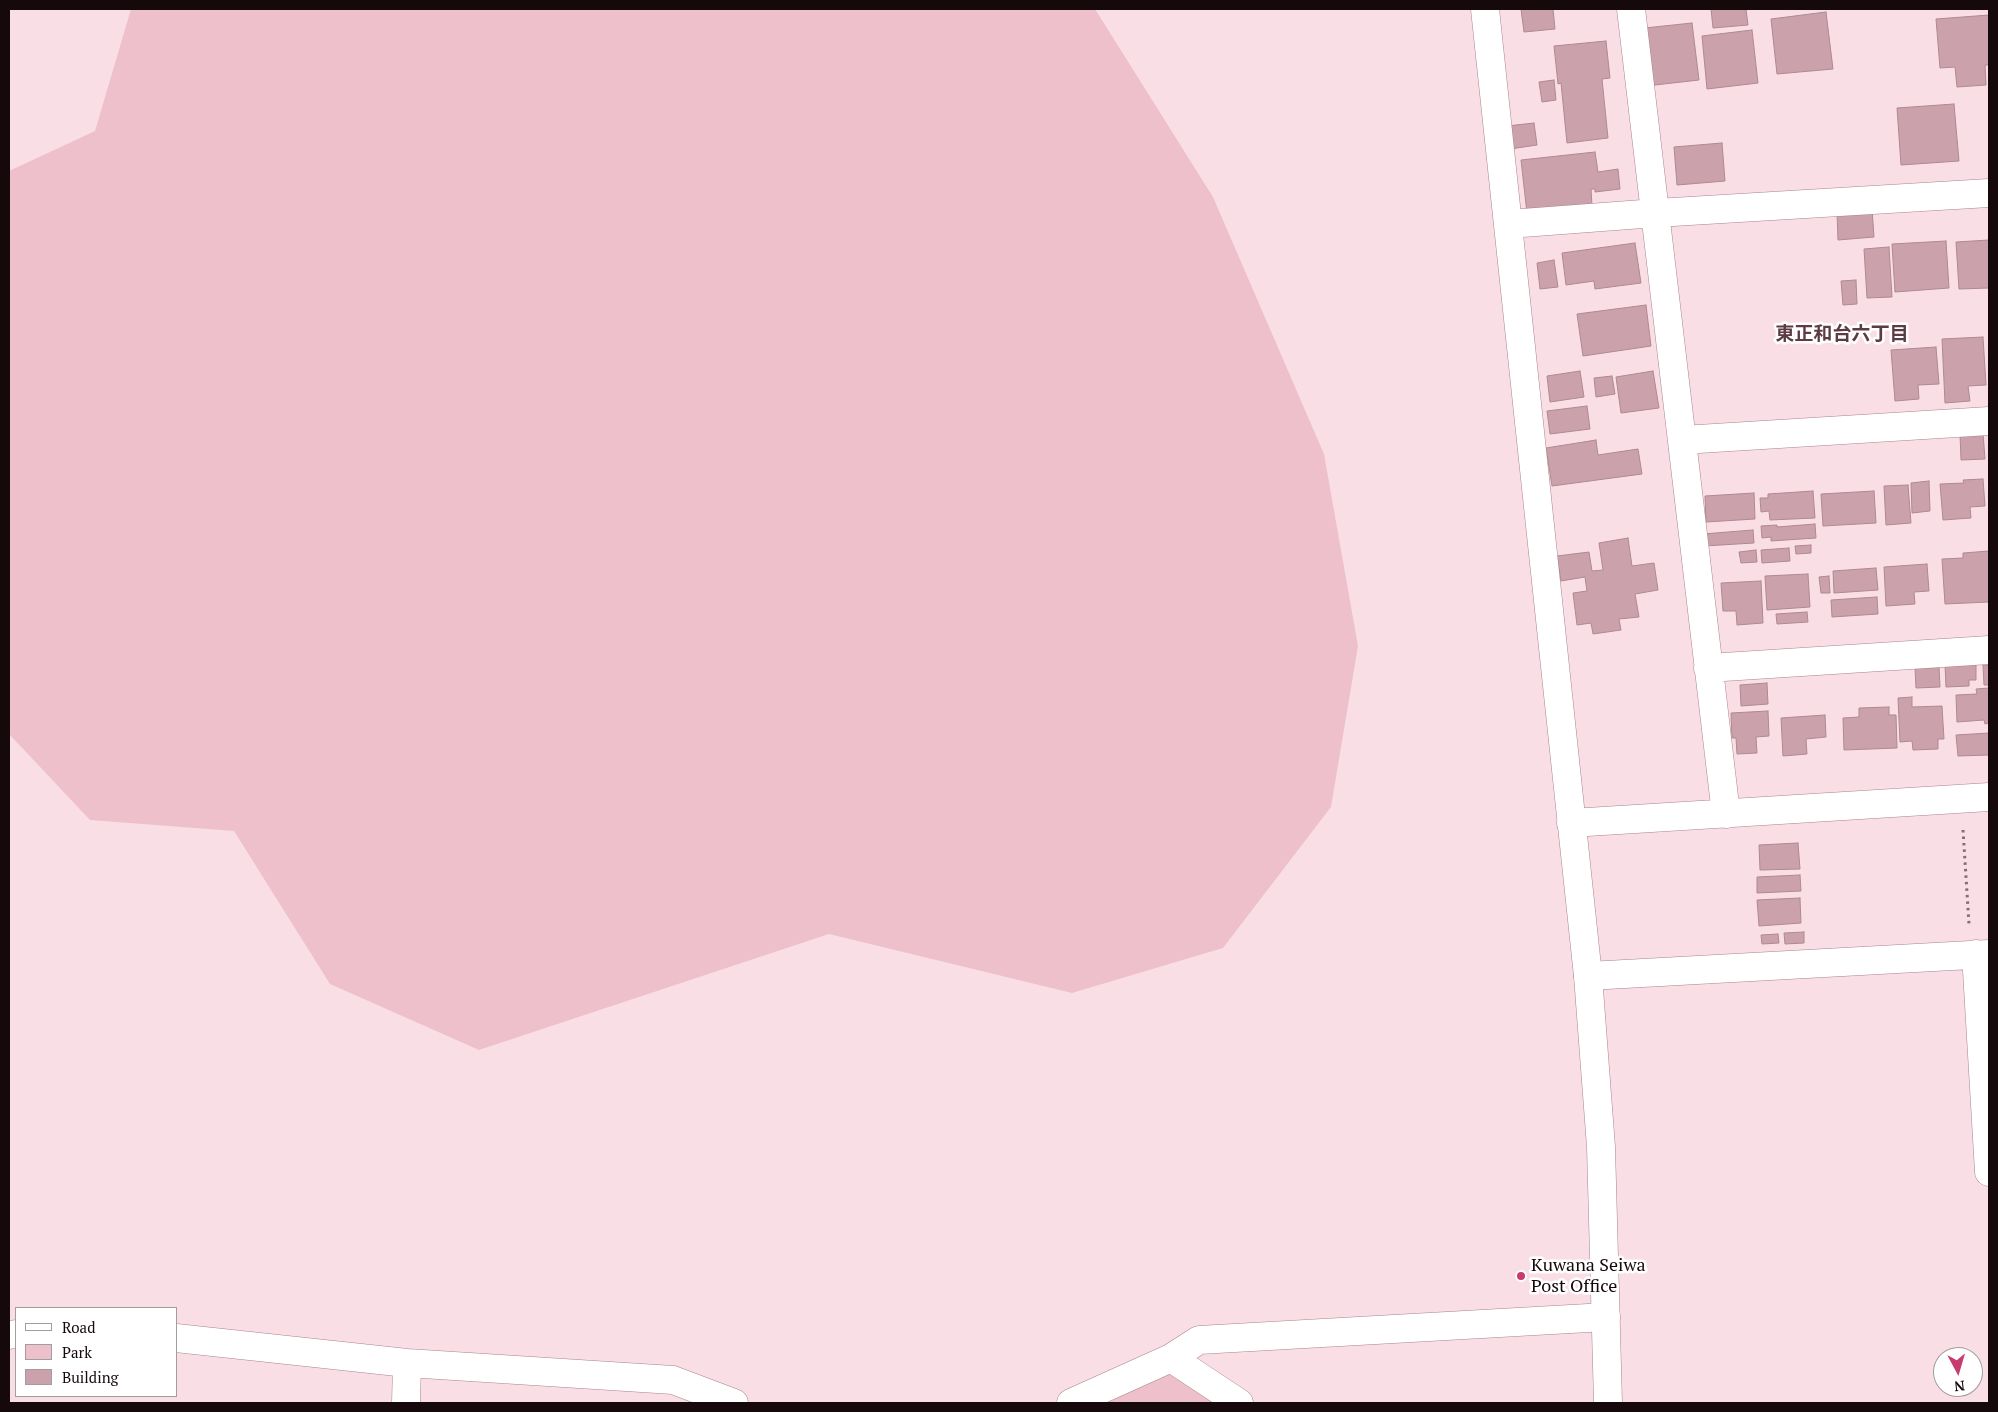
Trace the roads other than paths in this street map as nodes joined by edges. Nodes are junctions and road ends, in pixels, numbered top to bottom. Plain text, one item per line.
1 (1486, 9) edge
2 (1631, 9) edge
3 (1989, 193) edge
4 (1656, 213) junction
5 (1510, 224) junction
6 (1989, 421) edge
7 (1682, 440) junction
8 (1989, 650) edge
9 (1708, 668) junction
10 (1989, 796) edge
11 (1726, 814) junction
12 (1571, 823) junction
13 (1979, 954) edge
14 (1588, 976) junction
15 (1989, 1172) edge
16 (1606, 1317) junction
17 (178, 1338) edge
18 (1171, 1358) junction
19 (406, 1362) junction
20 (674, 1392) edge
21 (406, 1403) edge
22 (734, 1403) edge
23 (1071, 1403) edge
24 (1239, 1403) edge
25 (1608, 1403) edge

1 - 5 street
2 - 4 street
3 - 4 street
4 - 5 street
4 - 7 street
5 - 12 street
6 - 7 street
7 - 9 street
8 - 9 street
9 - 11 street
10 - 11 street
11 - 12 street
12 - 14 street
13 - 14 street
13 - 15 street
14 - 16 street
16 - 18 street
16 - 25 street
17 - 19 street
18 - 23 street
18 - 24 street
19 - 20 street
19 - 21 street
20 - 22 street

